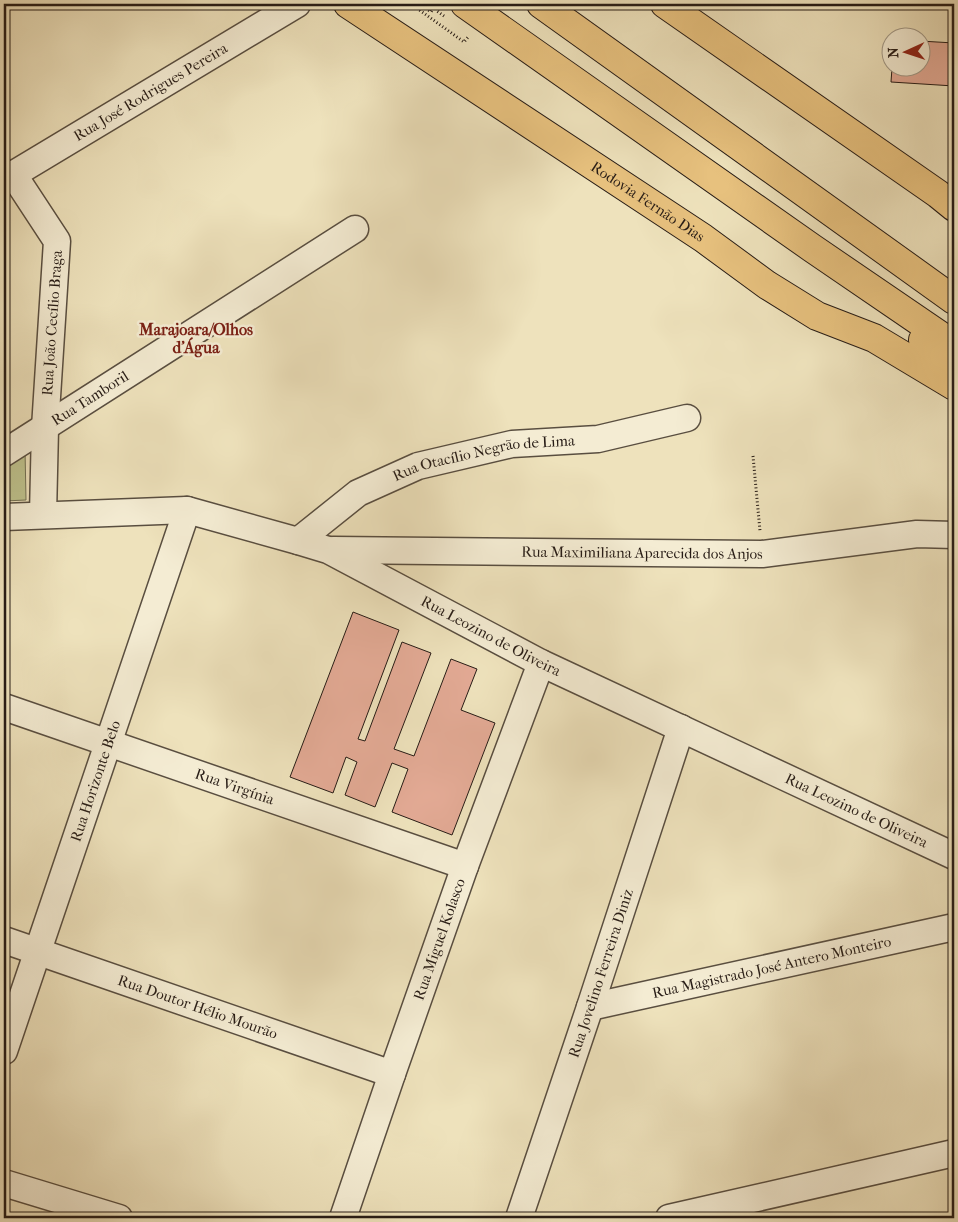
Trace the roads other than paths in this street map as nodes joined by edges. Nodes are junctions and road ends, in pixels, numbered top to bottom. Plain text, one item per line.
1 (298, 4) edge
2 (348, 4) edge
3 (541, 4) edge
4 (665, 4) edge
5 (455, 10) edge
6 (8, 177) edge
7 (954, 207) edge
8 (355, 230) dead end
9 (812, 248) junction
10 (954, 300) edge
11 (954, 345) edge
12 (954, 367) edge
13 (954, 386) edge
14 (687, 418) dead end
15 (45, 428) junction
16 (4, 453) edge
17 (187, 510) junction
18 (42, 515) junction
19 (4, 517) edge
20 (954, 535) edge
21 (298, 541) junction
22 (328, 550) junction
23 (541, 663) junction
24 (4, 708) edge
25 (681, 728) junction
26 (108, 744) junction
27 (954, 856) edge
28 (465, 866) junction
29 (954, 927) edge
30 (4, 940) edge
31 (38, 951) junction
32 (590, 1007) junction
33 (4, 1051) edge
34 (392, 1074) junction
35 (954, 1153) edge
36 (4, 1183) edge
37 (119, 1218) edge
38 (343, 1218) edge
39 (519, 1218) edge
40 (670, 1218) edge

1 - 6 street, Rua José Rodrigues Pereira
2 - 13 main road, Rodovia Fernão Dias
3 - 10 main road
4 - 7 main road
5 - 9 main road
6 - 15 street, Rua João Cecílio Braga
8 - 15 street, Rua Tamboril
9 - 11 main road
9 - 12 main road
14 - 21 street, Rua Otacílio Negrão de Lima
15 - 16 street, Rua Tamboril
15 - 18 street, Rua João Cecílio Braga
17 - 18 street, Rua Leozino de Oliveira
17 - 21 street, Rua Leozino de Oliveira
17 - 26 street, Rua Horizonte Belo
18 - 19 street, Rua Leozino de Oliveira
20 - 22 street, Rua Maximiliana Aparecida dos Anjos
21 - 22 street, Rua Leozino de Oliveira
22 - 23 street, Rua Leozino de Oliveira
23 - 25 street, Rua Leozino de Oliveira
23 - 28 street, Rua Miguel Kolasco
24 - 26 street, Rua Virgínia
25 - 27 street, Rua Leozino de Oliveira
25 - 32 street, Rua Jovelino Ferreira Diniz
26 - 28 street, Rua Virgínia
26 - 31 street, Rua Horizonte Belo
28 - 34 street, Rua Miguel Kolasco
29 - 32 street, Rua Magistrado José Antero Monteiro
30 - 31 street, Rua Doutor Hélio Mourão
31 - 33 street, Rua Horizonte Belo
31 - 34 street, Rua Doutor Hélio Mourão
32 - 39 street, Rua Jovelino Ferreira Diniz
34 - 38 street, Rua Miguel Kolasco
35 - 40 street
36 - 37 street

